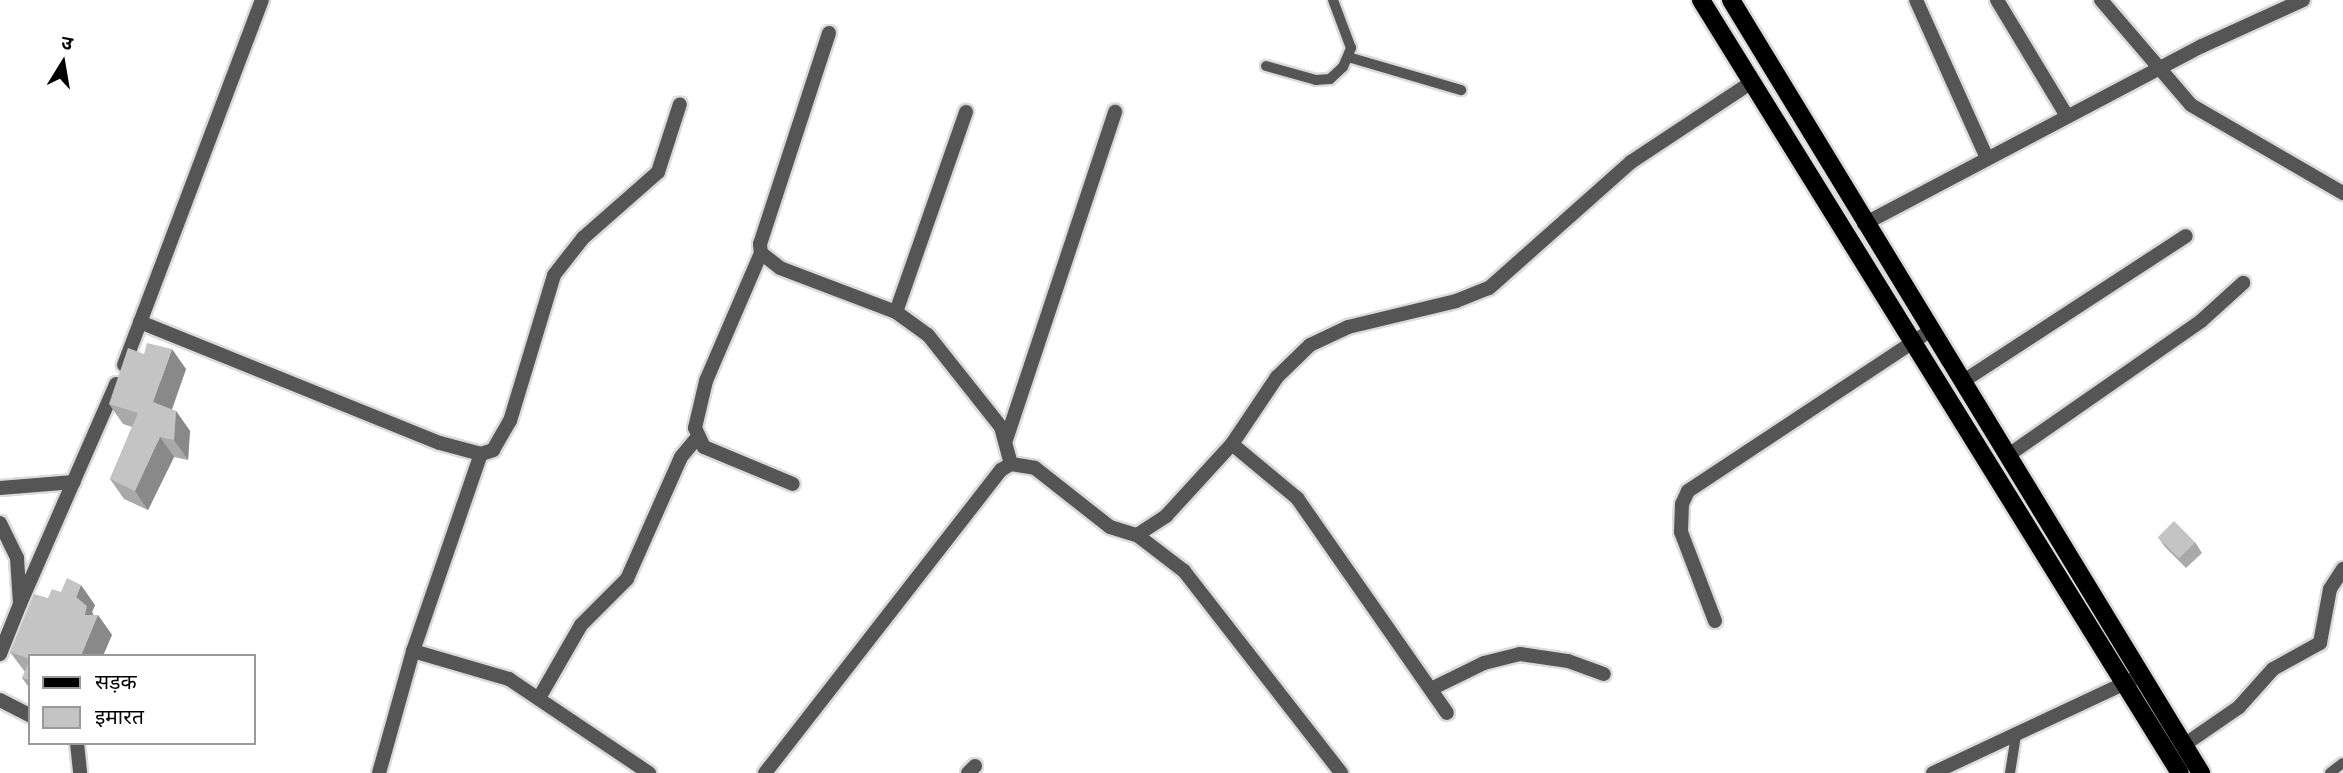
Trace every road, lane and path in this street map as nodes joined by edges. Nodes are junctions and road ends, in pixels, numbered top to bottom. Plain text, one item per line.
1 (262, 0) edge
2 (1333, 0) edge
3 (1701, 0) edge
4 (1731, 0) edge
5 (1916, 0) edge
6 (1997, 0) edge
7 (2101, 0) edge
8 (2303, 0) edge
9 (829, 33) dead end
10 (1348, 57) junction
11 (1266, 66) dead end
12 (2156, 70) junction
13 (1752, 82) junction
14 (1461, 90) dead end
15 (680, 104) dead end
16 (1115, 111) dead end
17 (966, 112) dead end
18 (2067, 116) junction
19 (1987, 158) junction
20 (2343, 193) edge
21 (1864, 224) junction
22 (2186, 236) dead end
23 (761, 253) junction
24 (2243, 283) dead end
25 (896, 312) junction
26 (140, 322) junction
27 (1931, 330) junction
28 (1912, 343) junction
29 (1962, 382) junction
30 (697, 438) junction
31 (1006, 440) junction
32 (1232, 444) junction
33 (481, 454) junction
34 (2007, 456) junction
35 (1011, 464) junction
36 (74, 482) junction
37 (793, 484) dead end
38 (0, 488) edge
39 (0, 523) edge
40 (1137, 535) junction
41 (2343, 569) edge
42 (20, 604) junction
43 (1715, 621) dead end
44 (413, 651) junction
45 (0, 654) edge
46 (1604, 674) dead end
47 (2134, 679) junction
48 (1431, 689) junction
49 (539, 698) junction
50 (0, 700) edge
51 (1447, 713) dead end
52 (28, 715) edge
53 (2016, 736) junction
54 (77, 745) edge
55 (2184, 745) junction
56 (2343, 763) edge
57 (80, 773) edge
58 (379, 773) edge
59 (649, 773) edge
60 (765, 773) edge
61 (1341, 773) edge
62 (1933, 773) edge
63 (2010, 773) edge
64 (2180, 773) edge
65 (2201, 773) edge
66 (2330, 773) edge

1 - 26 street
2 - 10 lane
3 - 13 main road
4 - 21 main road
5 - 19 street
6 - 18 street
7 - 12 street
8 - 12 street
9 - 23 street
10 - 11 lane
10 - 14 lane
12 - 18 street
12 - 20 street
13 - 28 main road
13 - 32 street
15 - 33 street
16 - 31 street
17 - 25 street
18 - 19 street
19 - 21 street
21 - 27 main road
22 - 29 street
23 - 25 street
23 - 30 street
24 - 34 street
25 - 31 street
26 - 33 street
26 - 36 street
27 - 28 street
27 - 29 main road
28 - 43 street
28 - 47 main road
29 - 34 main road
30 - 37 street
30 - 49 street
31 - 35 street
32 - 40 street
32 - 48 street
33 - 44 street
34 - 47 main road
35 - 40 street
35 - 60 street
36 - 38 street
36 - 42 street
39 - 42 street
40 - 61 street
41 - 55 street
42 - 45 street
44 - 49 street
44 - 58 street
46 - 48 street
47 - 53 street
47 - 55 main road
47 - 64 main road
48 - 51 street
49 - 59 street
50 - 52 street
53 - 62 street
53 - 63 lane
54 - 57 street
55 - 65 main road
56 - 66 lane

